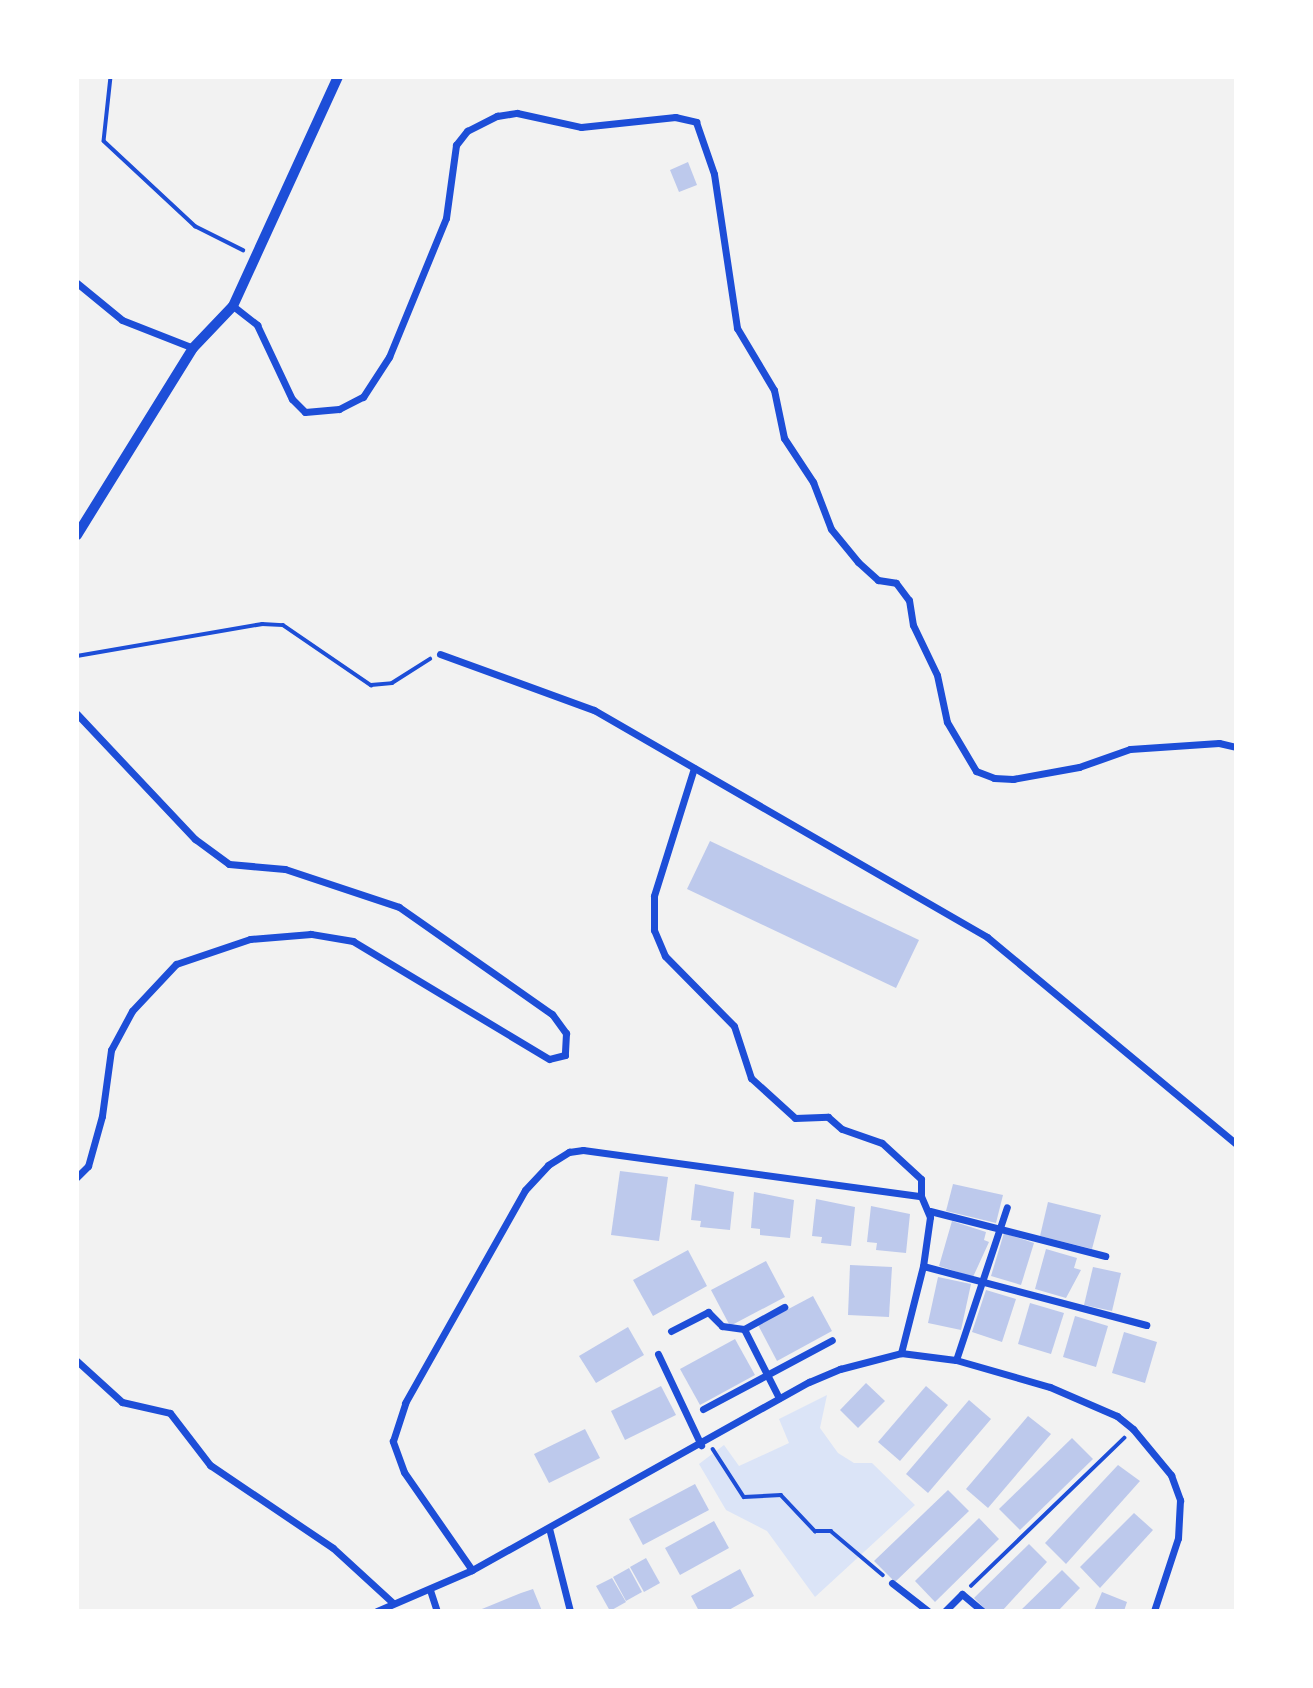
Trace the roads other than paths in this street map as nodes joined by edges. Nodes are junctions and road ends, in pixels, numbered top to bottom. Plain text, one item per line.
1 (338, 77) edge
2 (77, 283) edge
3 (233, 306) junction
4 (192, 348) junction
5 (77, 536) edge
6 (440, 654) road end
7 (77, 713) edge
8 (1236, 747) edge
9 (694, 768) junction
10 (1236, 1144) edge
11 (77, 1177) edge
12 (921, 1196) junction
13 (1007, 1208) dead end
14 (930, 1211) junction
15 (1000, 1228) junction
16 (1105, 1256) dead end
17 (923, 1266) junction
18 (982, 1281) junction
19 (784, 1307) dead end
20 (1146, 1325) dead end
21 (744, 1329) junction
22 (671, 1331) dead end
23 (832, 1340) dead end
24 (901, 1353) junction
25 (658, 1354) dead end
26 (956, 1360) junction
27 (77, 1361) edge
28 (767, 1374) junction
29 (779, 1398) junction
30 (703, 1409) dead end
31 (705, 1443) junction
32 (549, 1528) junction
33 (472, 1570) junction
34 (892, 1583) road end
35 (430, 1590) junction
36 (393, 1603) junction
37 (377, 1611) edge
38 (437, 1611) edge
39 (570, 1611) edge
40 (928, 1611) edge
41 (945, 1611) edge
42 (982, 1611) edge
43 (1154, 1611) edge

1 - 3 street
2 - 4 street
3 - 4 street
3 - 8 street
4 - 5 street
6 - 9 street
7 - 11 street
9 - 10 street
9 - 12 street
12 - 14 street
12 - 33 street
13 - 15 street
14 - 15 street
14 - 17 street
15 - 16 street
15 - 18 street
17 - 18 street
17 - 24 street
18 - 20 street
18 - 26 street
19 - 21 street
21 - 22 street
21 - 28 street
23 - 28 street
24 - 26 street
24 - 29 street
25 - 31 street
26 - 43 street
27 - 36 street
28 - 29 street
28 - 30 street
29 - 31 street
31 - 32 street
32 - 33 street
32 - 39 street
33 - 35 street
34 - 40 street
35 - 36 street
35 - 38 street
36 - 37 street
41 - 42 street

